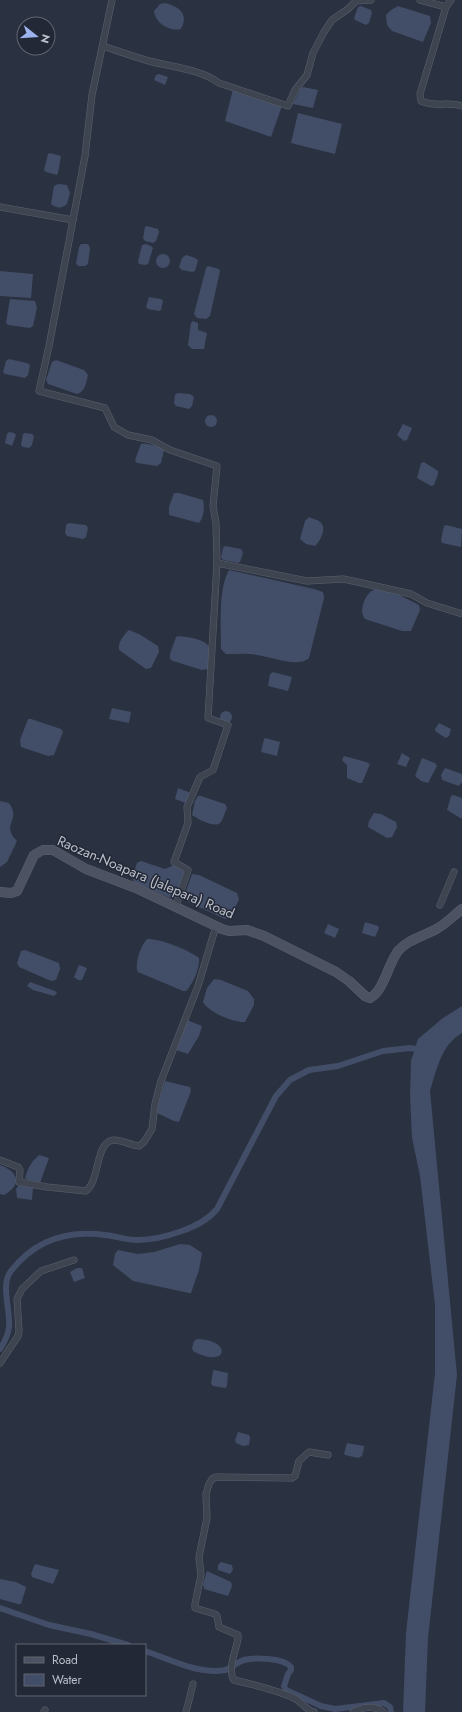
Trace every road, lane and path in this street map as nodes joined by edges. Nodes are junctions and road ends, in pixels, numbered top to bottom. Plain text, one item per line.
1 (112, 0) edge
2 (372, 0) edge
3 (420, 0) edge
4 (451, 0) edge
5 (446, 7) junction
6 (103, 46) junction
7 (462, 106) edge
8 (0, 207) edge
9 (73, 220) junction
10 (217, 563) junction
11 (462, 614) edge
12 (454, 872) dead end
13 (0, 892) edge
14 (440, 905) dead end
15 (176, 906) junction
16 (462, 909) edge
17 (216, 926) junction
18 (0, 1160) edge
19 (74, 1260) dead end
20 (0, 1363) edge
21 (328, 1455) dead end
22 (193, 1684) dead end
23 (186, 1712) edge
24 (312, 1712) edge
25 (353, 1712) edge
26 (383, 1712) edge

1 - 6 street
2 - 6 street
3 - 5 street
4 - 5 street
5 - 7 street
6 - 9 street
8 - 9 street
9 - 10 street
10 - 11 street
10 - 15 street
12 - 14 street
13 - 15 main road, Raozan-Noapara (Jalepara) Road
15 - 17 main road, Raozan-Noapara (Jalepara) Road
16 - 17 main road, Raozan-Noapara (Jalepara) Road
17 - 18 street
19 - 20 street
21 - 24 street
22 - 23 street
25 - 26 street

